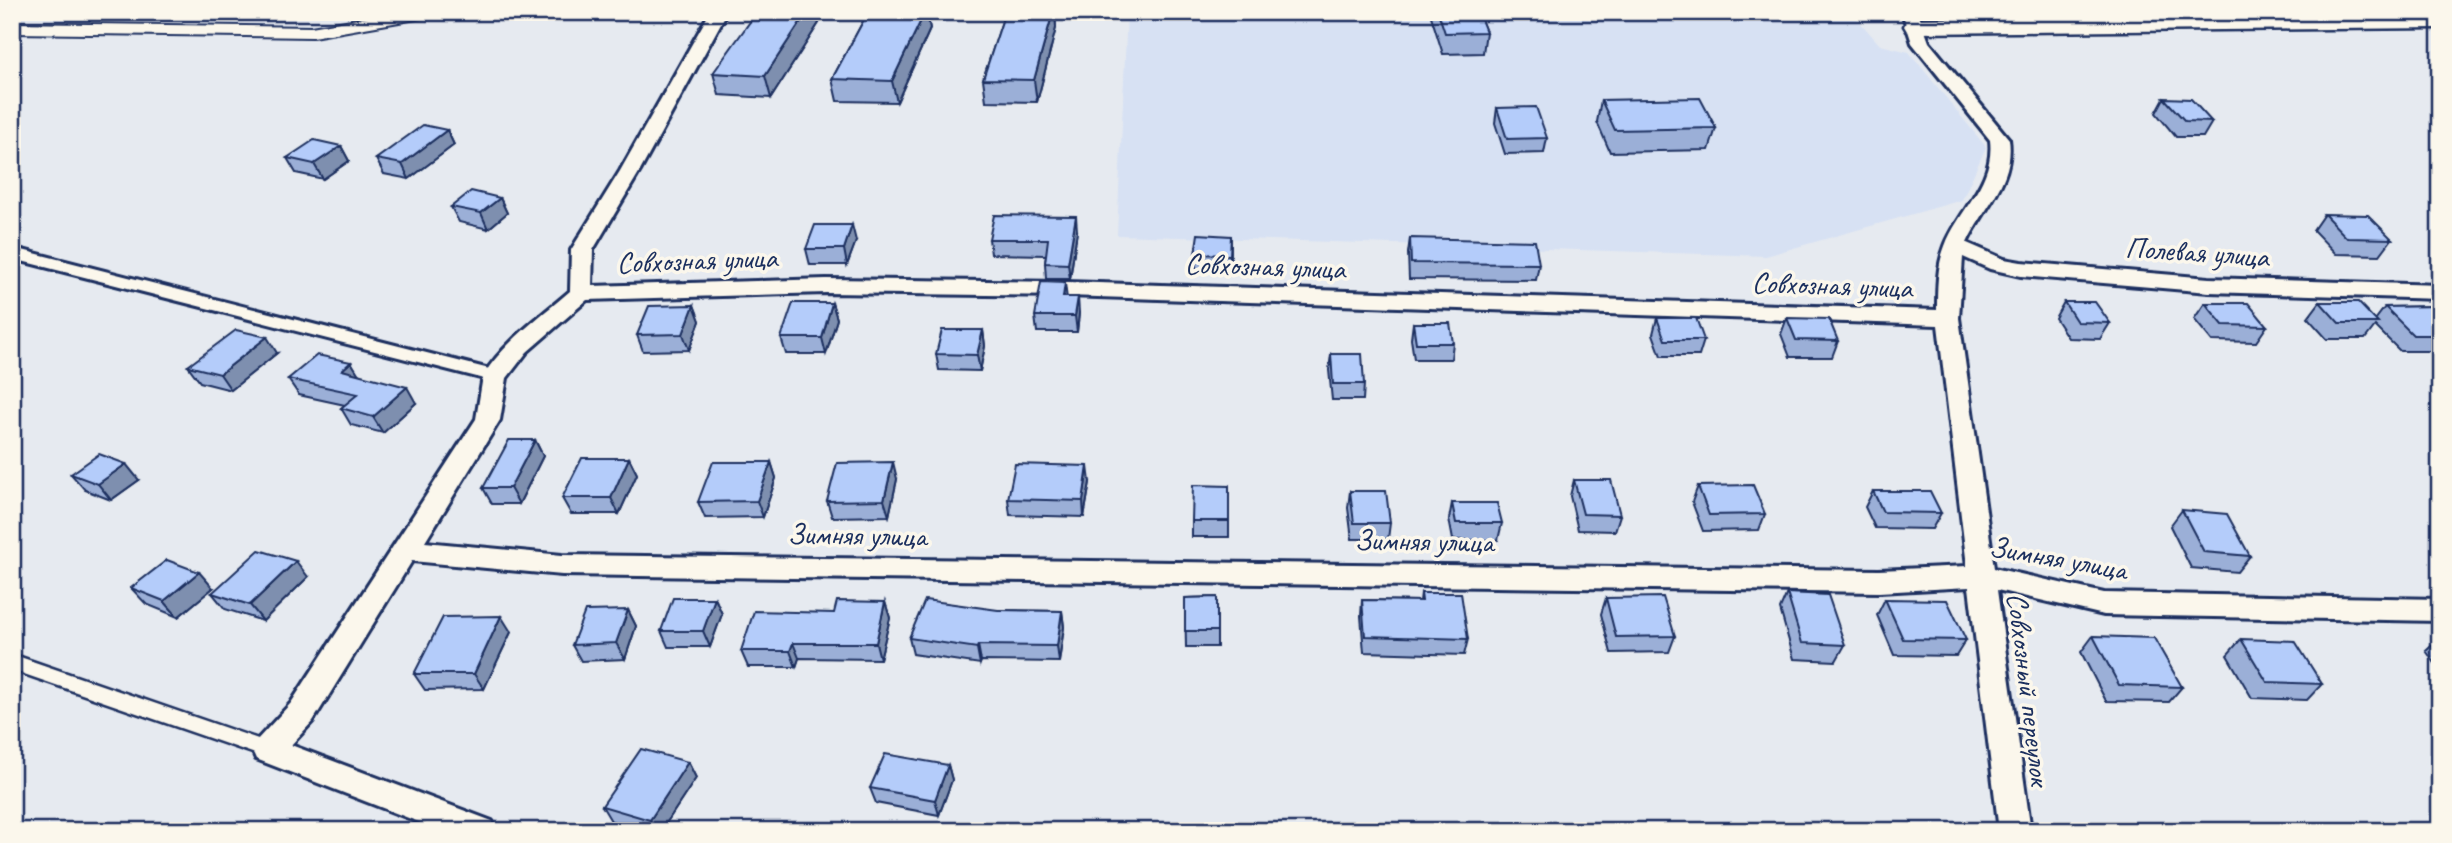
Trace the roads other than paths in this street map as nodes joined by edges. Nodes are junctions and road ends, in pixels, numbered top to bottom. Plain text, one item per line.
1 (427, 12) edge
2 (719, 12) edge
3 (1913, 19) edge
4 (2440, 21) edge
5 (12, 28) edge
6 (1955, 246) junction
7 (12, 253) edge
8 (2440, 292) edge
9 (581, 293) junction
10 (1948, 318) junction
11 (495, 376) junction
12 (405, 550) junction
13 (1983, 576) junction
14 (2440, 610) edge
15 (12, 662) edge
16 (267, 750) junction
17 (481, 831) edge
18 (2015, 831) edge

1 - 5 lane
2 - 9 street
3 - 4 street
3 - 6 street, Совхозный переулок
6 - 8 street, Полевая улица
6 - 10 street, Совхозный переулок
7 - 11 lane
9 - 10 street, Совхозная улица
9 - 11 street
10 - 13 street, Совхозный переулок
11 - 12 street
12 - 13 street, Зимняя улица
12 - 16 street
13 - 14 street, Зимняя улица
13 - 18 street, Совхозный переулок
15 - 16 lane
16 - 17 street

